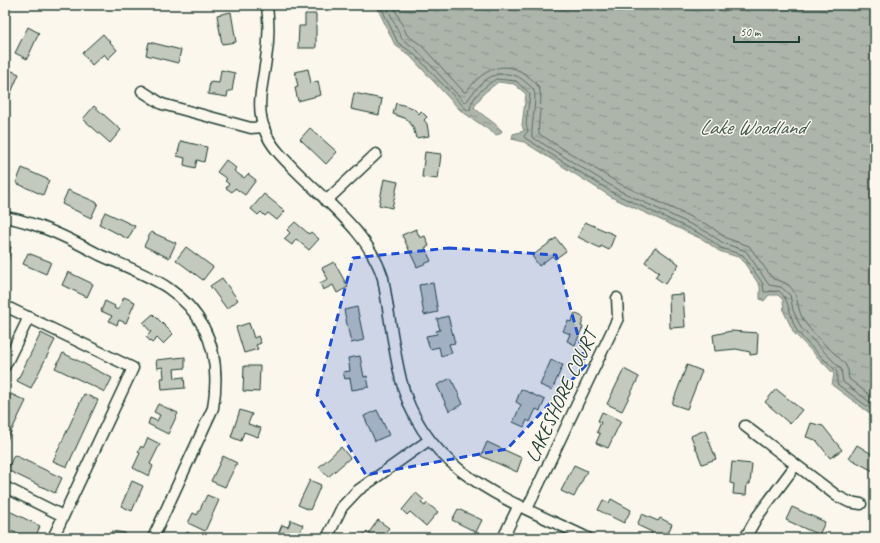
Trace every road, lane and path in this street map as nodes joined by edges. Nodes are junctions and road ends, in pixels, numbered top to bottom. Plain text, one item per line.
1 (267, 5) edge
2 (142, 91) dead end
3 (264, 127) junction
4 (376, 154) dead end
5 (326, 202) junction
6 (5, 217) edge
7 (617, 298) dead end
8 (5, 306) edge
9 (28, 317) junction
10 (5, 366) edge
11 (745, 426) dead end
12 (429, 440) junction
13 (795, 466) junction
14 (5, 487) edge
15 (861, 504) dead end
16 (523, 507) junction
17 (63, 516) junction
18 (53, 538) edge
19 (153, 538) edge
20 (327, 538) edge
21 (503, 538) edge
22 (588, 538) edge
23 (745, 538) edge

1 - 3 street
2 - 3 street
3 - 5 street
4 - 5 street
5 - 12 street
6 - 19 street
7 - 16 street, LAKESHORE COURT
8 - 9 street
9 - 10 street
9 - 17 street
11 - 13 street
12 - 16 street
12 - 20 street
13 - 15 street
13 - 23 street
14 - 17 street
16 - 21 street, LAKESHORE COURT
16 - 22 street
17 - 18 street

